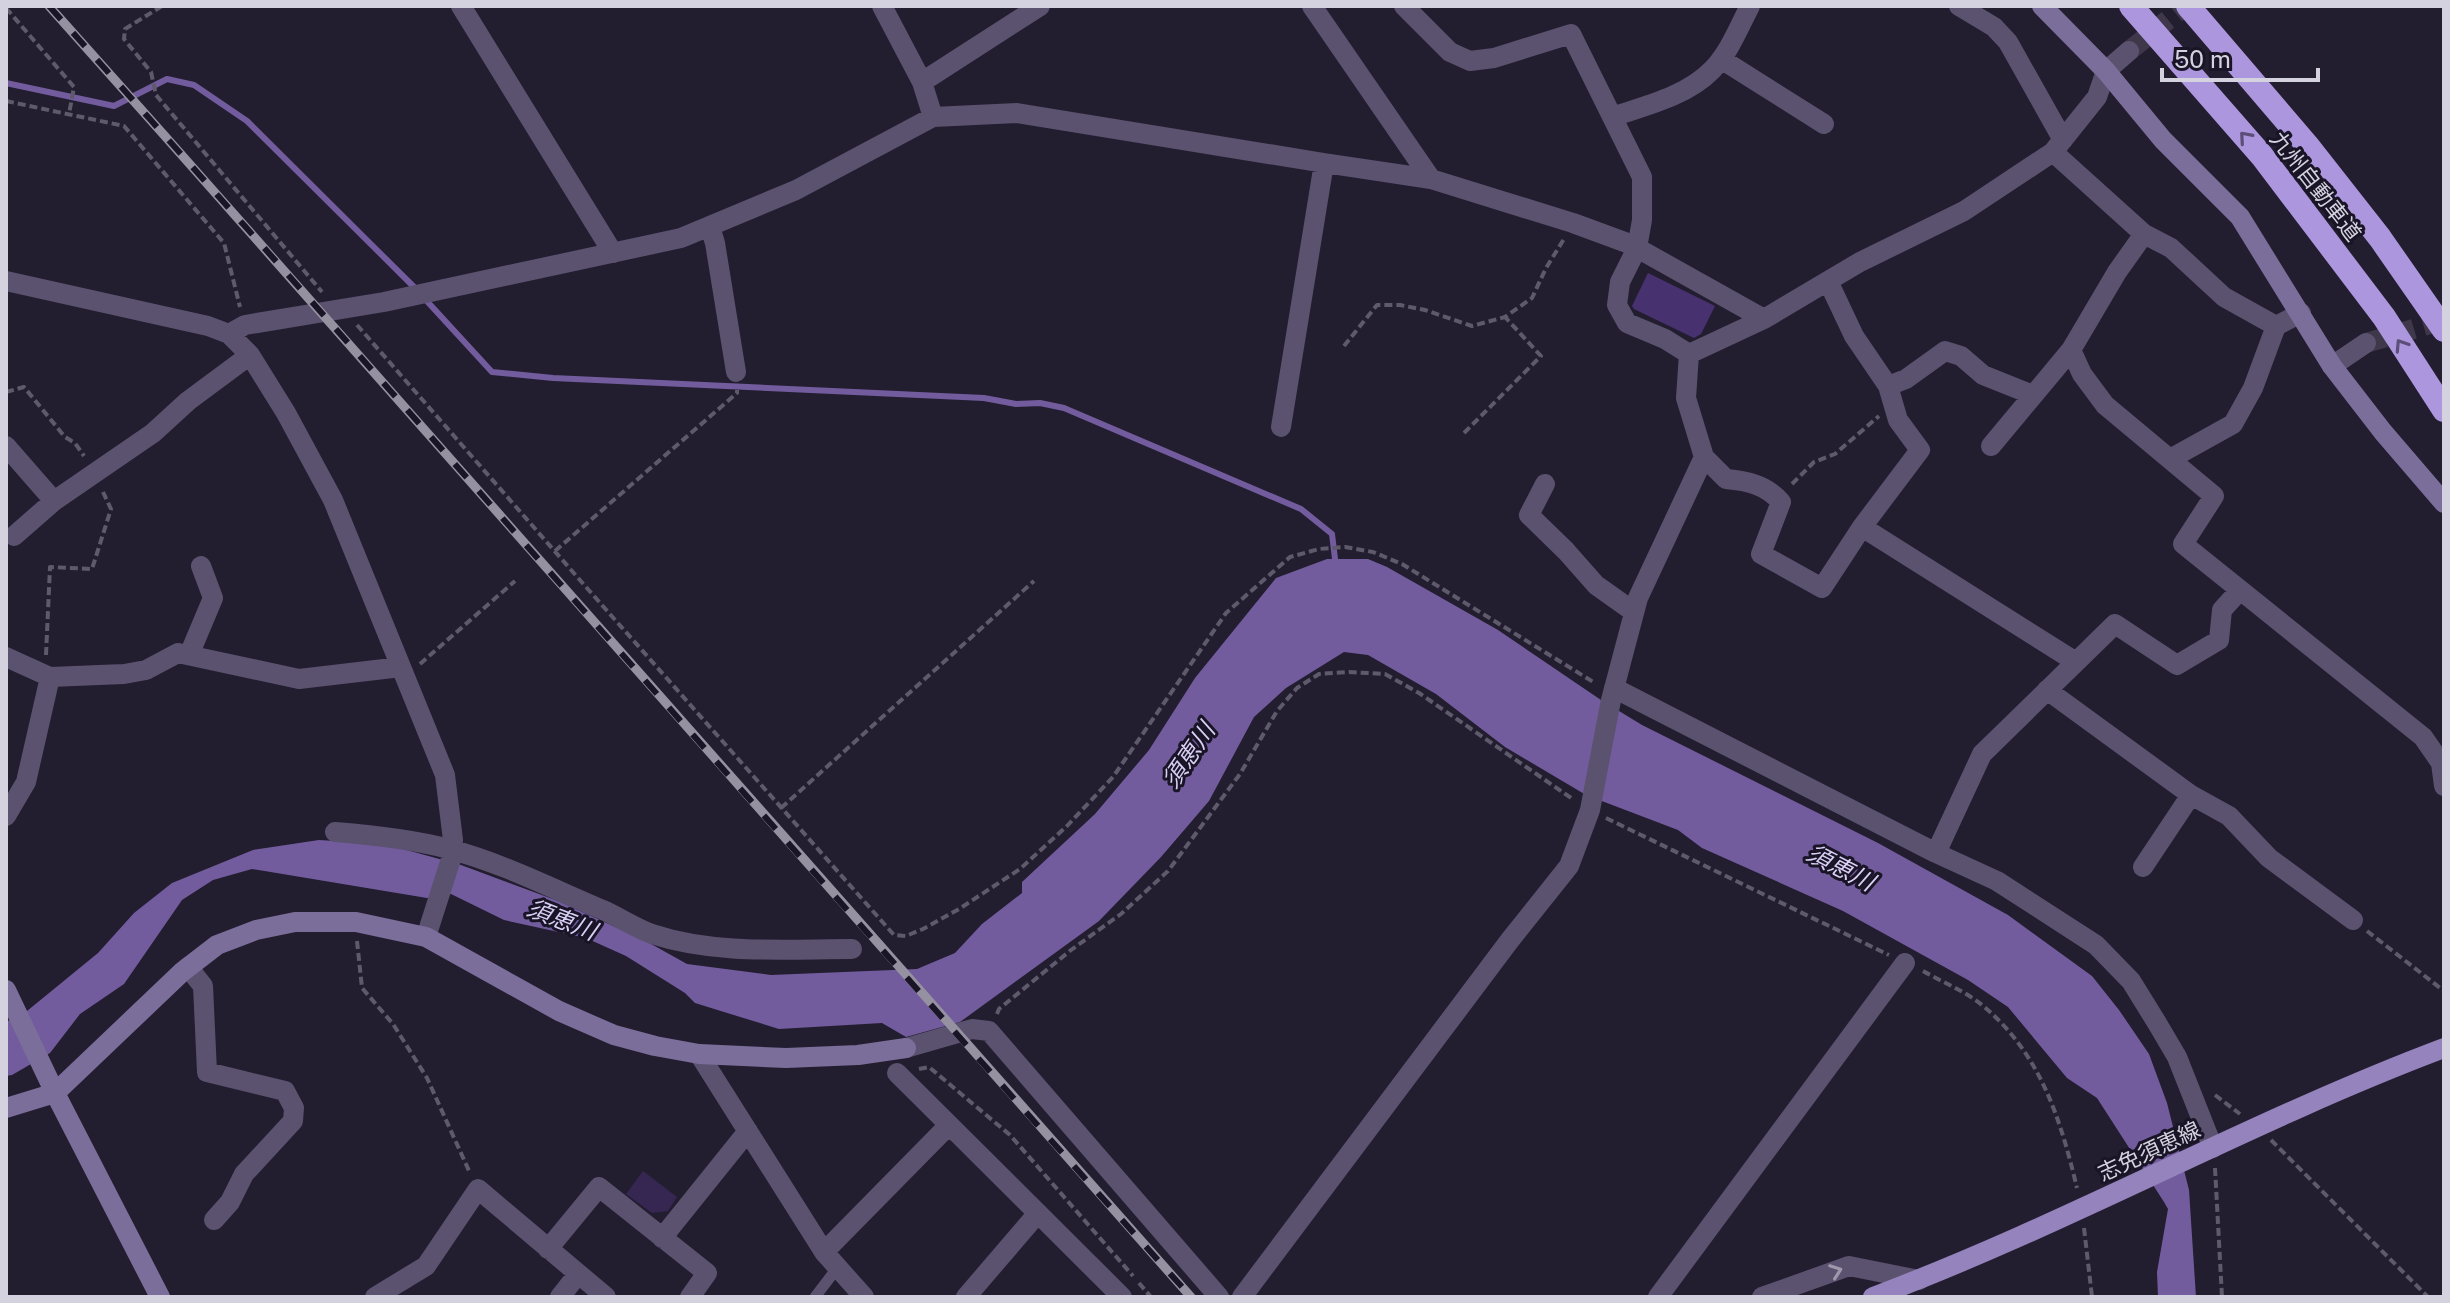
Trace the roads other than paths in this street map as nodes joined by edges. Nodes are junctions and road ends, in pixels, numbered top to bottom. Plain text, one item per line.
1 (461, 6) edge
2 (882, 6) edge
3 (1040, 6) edge
4 (1404, 6) edge
5 (1750, 6) edge
6 (1959, 6) edge
7 (2042, 6) edge
8 (2131, 6) edge
9 (2188, 6) edge
10 (1315, 7) edge
11 (2129, 51) tunnel mouth
12 (1721, 59) junction
13 (2106, 71) junction
14 (922, 82) junction
15 (933, 117) junction
16 (1612, 117) junction
17 (1824, 124) dead end
18 (2058, 146) junction
19 (1324, 163) junction
20 (1431, 179) junction
21 (710, 227) junction
22 (2144, 234) junction
23 (1637, 248) junction
24 (613, 253) junction
25 (6, 281) edge
26 (1828, 281) junction
27 (2301, 313) junction
28 (1764, 319) junction
29 (2276, 326) junction
30 (237, 329) junction
31 (2444, 330) edge
32 (2366, 343) tunnel mouth
33 (2071, 350) junction
34 (1689, 354) junction
35 (250, 355) junction
36 (2332, 366) junction
37 (736, 372) road end
38 (1891, 395) junction
39 (2033, 395) junction
40 (2444, 410) edge
41 (1281, 427) dead end
42 (6, 446) edge
43 (1991, 446) dead end
44 (1704, 457) junction
45 (2170, 459) junction
46 (1545, 484) dead end
47 (54, 501) junction
48 (2444, 503) edge
49 (1862, 527) junction
50 (14, 536) dead end
51 (201, 566) dead end
52 (2240, 590) junction
53 (1634, 612) junction
54 (189, 655) junction
55 (6, 657) edge
56 (2076, 662) junction
57 (404, 672) junction
58 (50, 677) junction
59 (2047, 690) junction
60 (1613, 694) junction
61 (2444, 786) edge
62 (2191, 795) junction
63 (6, 816) edge
64 (335, 832) dead end
65 (1936, 853) junction
66 (451, 855) junction
67 (2143, 867) dead end
68 (2353, 920) road end
69 (428, 931) junction
70 (852, 949) dead end
71 (1905, 963) dead end
72 (188, 967) junction
73 (6, 990) edge
74 (2444, 1048) edge
75 (699, 1054) junction
76 (897, 1073) road end
77 (55, 1093) junction
78 (6, 1108) edge
79 (949, 1125) junction
80 (748, 1131) junction
81 (2213, 1148) junction
82 (1038, 1213) junction
83 (214, 1220) dead end
84 (662, 1238) junction
85 (548, 1249) junction
86 (831, 1260) junction
87 (578, 1274) junction
88 (1919, 1280) junction
89 (160, 1297) edge
90 (375, 1297) edge
91 (560, 1297) edge
92 (606, 1297) edge
93 (690, 1297) edge
94 (815, 1297) edge
95 (864, 1297) edge
96 (966, 1297) edge
97 (1122, 1297) edge
98 (1219, 1297) edge
99 (1242, 1297) edge
100 (1658, 1297) edge
101 (1762, 1297) edge
102 (1873, 1297) edge
103 (1903, 1297) edge

1 - 24 street
2 - 14 street
3 - 14 street
4 - 16 street
5 - 12 street
6 - 18 street
7 - 13 street
40 -> 8 highway, 九州自動車道
9 - 31 highway, 九州自動車道
10 - 20 street
11 - 13 street
12 - 16 street
12 - 17 street
13 - 18 street
13 - 27 street
14 - 15 street
15 - 19 street
15 - 21 street
16 - 23 street
18 - 22 street
18 - 26 street
19 - 20 street
19 - 41 street
20 - 23 street
21 - 24 street
21 - 37 street
22 - 29 street
22 - 33 street
23 - 28 street
23 - 34 street
24 - 30 street
25 - 30 street
26 - 28 street
26 - 38 street
27 - 29 street
27 - 36 street
28 - 34 street
29 - 45 street
30 - 35 street
32 - 36 street
33 - 39 street
33 - 45 street
34 - 44 street
35 - 47 street
35 - 57 street
36 - 48 street
38 - 39 street
38 - 49 street
39 - 43 street
42 - 47 street
44 - 49 street
44 - 53 street
45 - 52 street
46 - 53 street
47 - 50 street
49 - 56 street
51 - 54 street
52 - 56 street
52 - 61 street
53 - 60 street
54 - 57 street
54 - 58 street
55 - 58 street
56 - 59 street
57 - 66 street
58 - 63 street
59 - 62 street
59 - 65 street
60 - 65 street
60 - 99 street
62 - 67 street
62 - 68 street
64 - 66 street
65 - 81 street
66 - 69 street
66 - 70 street
69 - 72 street
69 - 75 street
71 - 100 street
72 - 77 street
72 - 83 street
73 - 77 street
74 - 81 main road, 志免須恵線
75 - 80 street
75 - 98 street
76 - 79 street
77 - 78 street
77 - 89 street
79 - 82 street
79 - 86 street
80 - 84 street
80 - 86 street
81 - 88 main road, 志免須恵線
82 - 96 street
82 - 97 street
84 - 85 street
84 - 93 street
85 - 87 street
85 - 90 street
86 - 94 lane
86 - 95 street
87 - 91 street
87 - 92 street
101 -> 88 street
88 - 102 main road, 志免須恵線
88 - 103 street

